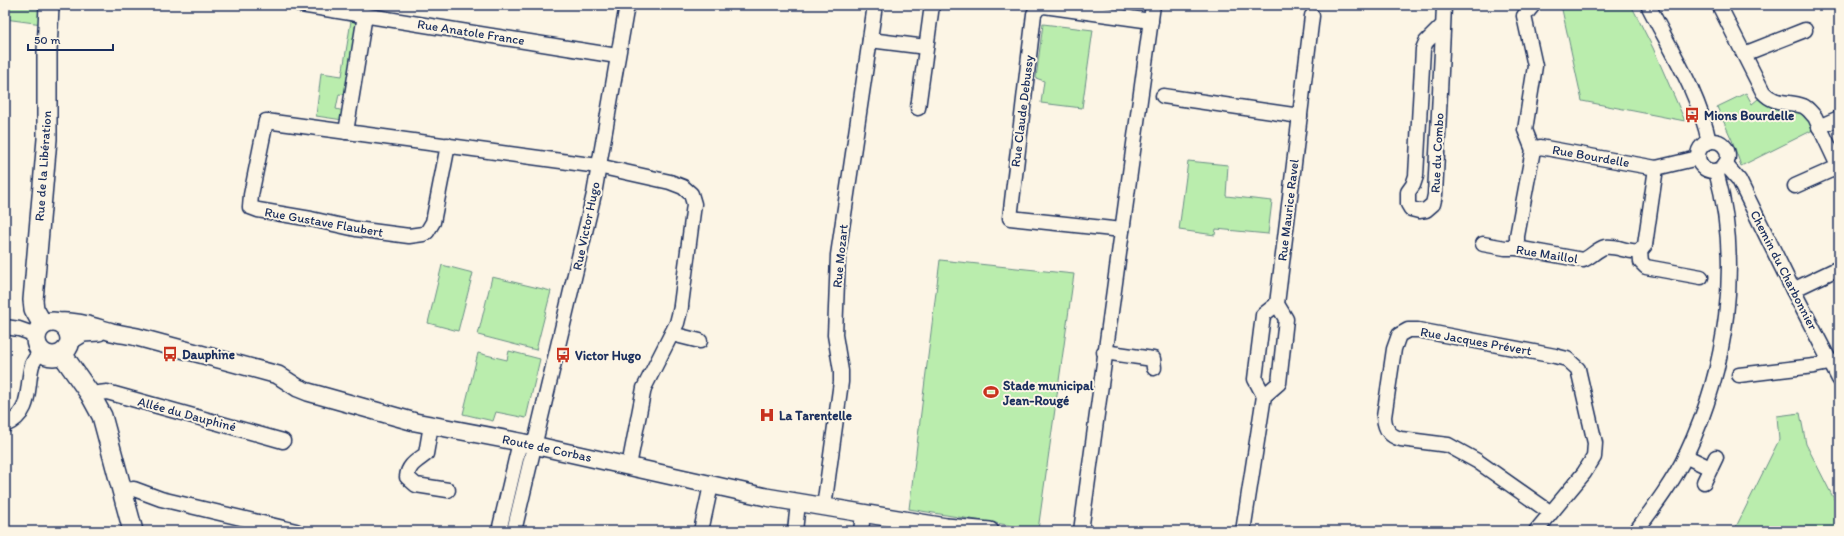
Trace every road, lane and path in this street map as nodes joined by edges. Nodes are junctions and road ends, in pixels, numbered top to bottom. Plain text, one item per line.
1 (49, 5) edge
2 (301, 5) edge
3 (627, 5) edge
4 (875, 5) edge
5 (932, 5) edge
6 (1153, 5) edge
7 (1444, 5) edge
8 (1533, 5) edge
9 (1648, 5) edge
10 (1719, 5) edge
11 (365, 15) junction
12 (1312, 16) dead end
13 (1151, 21) junction
14 (1443, 25) junction
15 (1805, 30) dead end
16 (870, 40) junction
17 (926, 47) junction
18 (1744, 54) junction
19 (617, 56) junction
20 (1163, 96) dead end
21 (918, 108) dead end
22 (1300, 116) junction
23 (1839, 118) edge
24 (1819, 127) junction
25 (346, 132) junction
26 (1709, 142) junction
27 (448, 145) junction
28 (1534, 150) junction
29 (1698, 158) junction
30 (598, 166) junction
31 (1721, 167) junction
32 (1839, 167) edge
33 (1656, 168) junction
34 (1795, 186) dead end
35 (1744, 189) junction
36 (1724, 202) junction
37 (1122, 230) junction
38 (1484, 244) dead end
39 (1517, 248) junction
40 (1640, 251) junction
41 (1839, 268) edge
42 (1701, 277) dead end
43 (1793, 290) junction
44 (1277, 304) junction
45 (5, 327) edge
46 (114, 332) junction
47 (44, 333) junction
48 (672, 334) junction
49 (700, 342) dead end
50 (66, 347) junction
51 (1104, 352) junction
52 (1835, 362) edge
53 (1154, 368) dead end
54 (1739, 375) dead end
55 (1839, 379) edge
56 (90, 394) junction
57 (1264, 396) junction
58 (5, 425) edge
59 (431, 425) junction
60 (283, 441) dead end
61 (527, 444) junction
62 (1685, 456) junction
63 (629, 466) junction
64 (1704, 482) dead end
65 (711, 485) junction
66 (123, 490) junction
67 (448, 490) dead end
68 (798, 503) junction
69 (824, 507) junction
70 (1551, 513) junction
71 (863, 514) junction
72 (955, 529) edge
73 (133, 531) edge
74 (296, 531) edge
75 (499, 531) edge
76 (514, 531) edge
77 (701, 531) edge
78 (795, 531) edge
79 (861, 531) edge
80 (990, 531) edge
81 (1081, 531) edge
82 (1243, 531) edge
83 (1536, 531) edge
84 (1636, 531) edge

1 - 47 main road, Rue de la Libération
2 - 11 street, Rue Anatole France
3 - 19 street, Rue Victor Hugo
4 - 16 street, Rue Mozart
5 - 17 street
6 - 13 street
7 - 14 street, Rue du Combo
8 - 28 street
9 - 26 street
10 - 18 street
11 - 19 street, Rue Anatole France
11 - 25 street
12 - 22 street, Rue Maurice Ravel
13 - 37 street
13 - 37 street, Rue Claude Debussy
14 - 14 street, Rue du Combo
15 - 18 street
16 - 17 street
16 - 69 street, Rue Mozart
17 - 21 street
18 - 24 street
19 - 30 street, Rue Victor Hugo
20 - 22 street
22 - 44 street, Rue Maurice Ravel
23 - 24 street
24 - 32 street
25 - 27 street, Rue Gustave Flaubert
25 - 27 street, Rue Gustave Flaubert
26 - 29 street
26 - 31 street
27 - 30 street, Rue Gustave Flaubert
28 - 33 street, Rue Bourdelle
28 - 39 street, Rue Bourdelle
29 - 31 street
29 - 33 street, Rue Bourdelle
30 - 48 street, Rue Gustave Flaubert
30 - 61 street, Rue Victor Hugo
31 - 35 street, Chemin du Charbonnier
31 - 36 street
32 - 34 street
33 - 40 street
35 - 36 street
35 - 43 street, Chemin du Charbonnier
36 - 62 street
37 - 51 street
38 - 39 street, Rue Maillol
39 - 40 street, Rue Maillol
40 - 42 street
41 - 43 street
43 - 52 street, Chemin du Charbonnier
44 - 57 street
44 - 57 street
45 - 47 street
46 - 47 street, Route de Corbas
46 - 50 street, Route de Corbas
46 - 59 street, Route de Corbas
47 - 50 main road, Rue de la Libération
47 - 50 main road
47 - 58 street
48 - 49 street
48 - 63 street
50 - 56 main road, Rue de la Libération
51 - 53 street
51 - 81 street
52 - 54 street
52 - 55 street, Chemin du Charbonnier
56 - 60 street, Allée du Dauphiné
56 - 66 main road, Rue de la Libération
57 - 82 street
59 - 61 street, Route de Corbas
59 - 67 street
61 - 63 street, Route de Corbas
61 - 75 street
61 - 76 street
62 - 64 street
62 - 84 street
63 - 65 street, Route de Corbas
65 - 68 street, Route de Corbas
65 - 77 street
66 - 73 main road, Rue de la Libération
66 - 74 street
68 - 69 street, Route de Corbas
68 - 78 street
69 - 71 street, Route de Corbas
70 - 70 street, Rue Jacques Prévert
70 - 83 street, Rue Jacques Prévert
71 - 72 street, Route de Corbas
71 - 79 street
72 - 80 street, Route de Corbas

